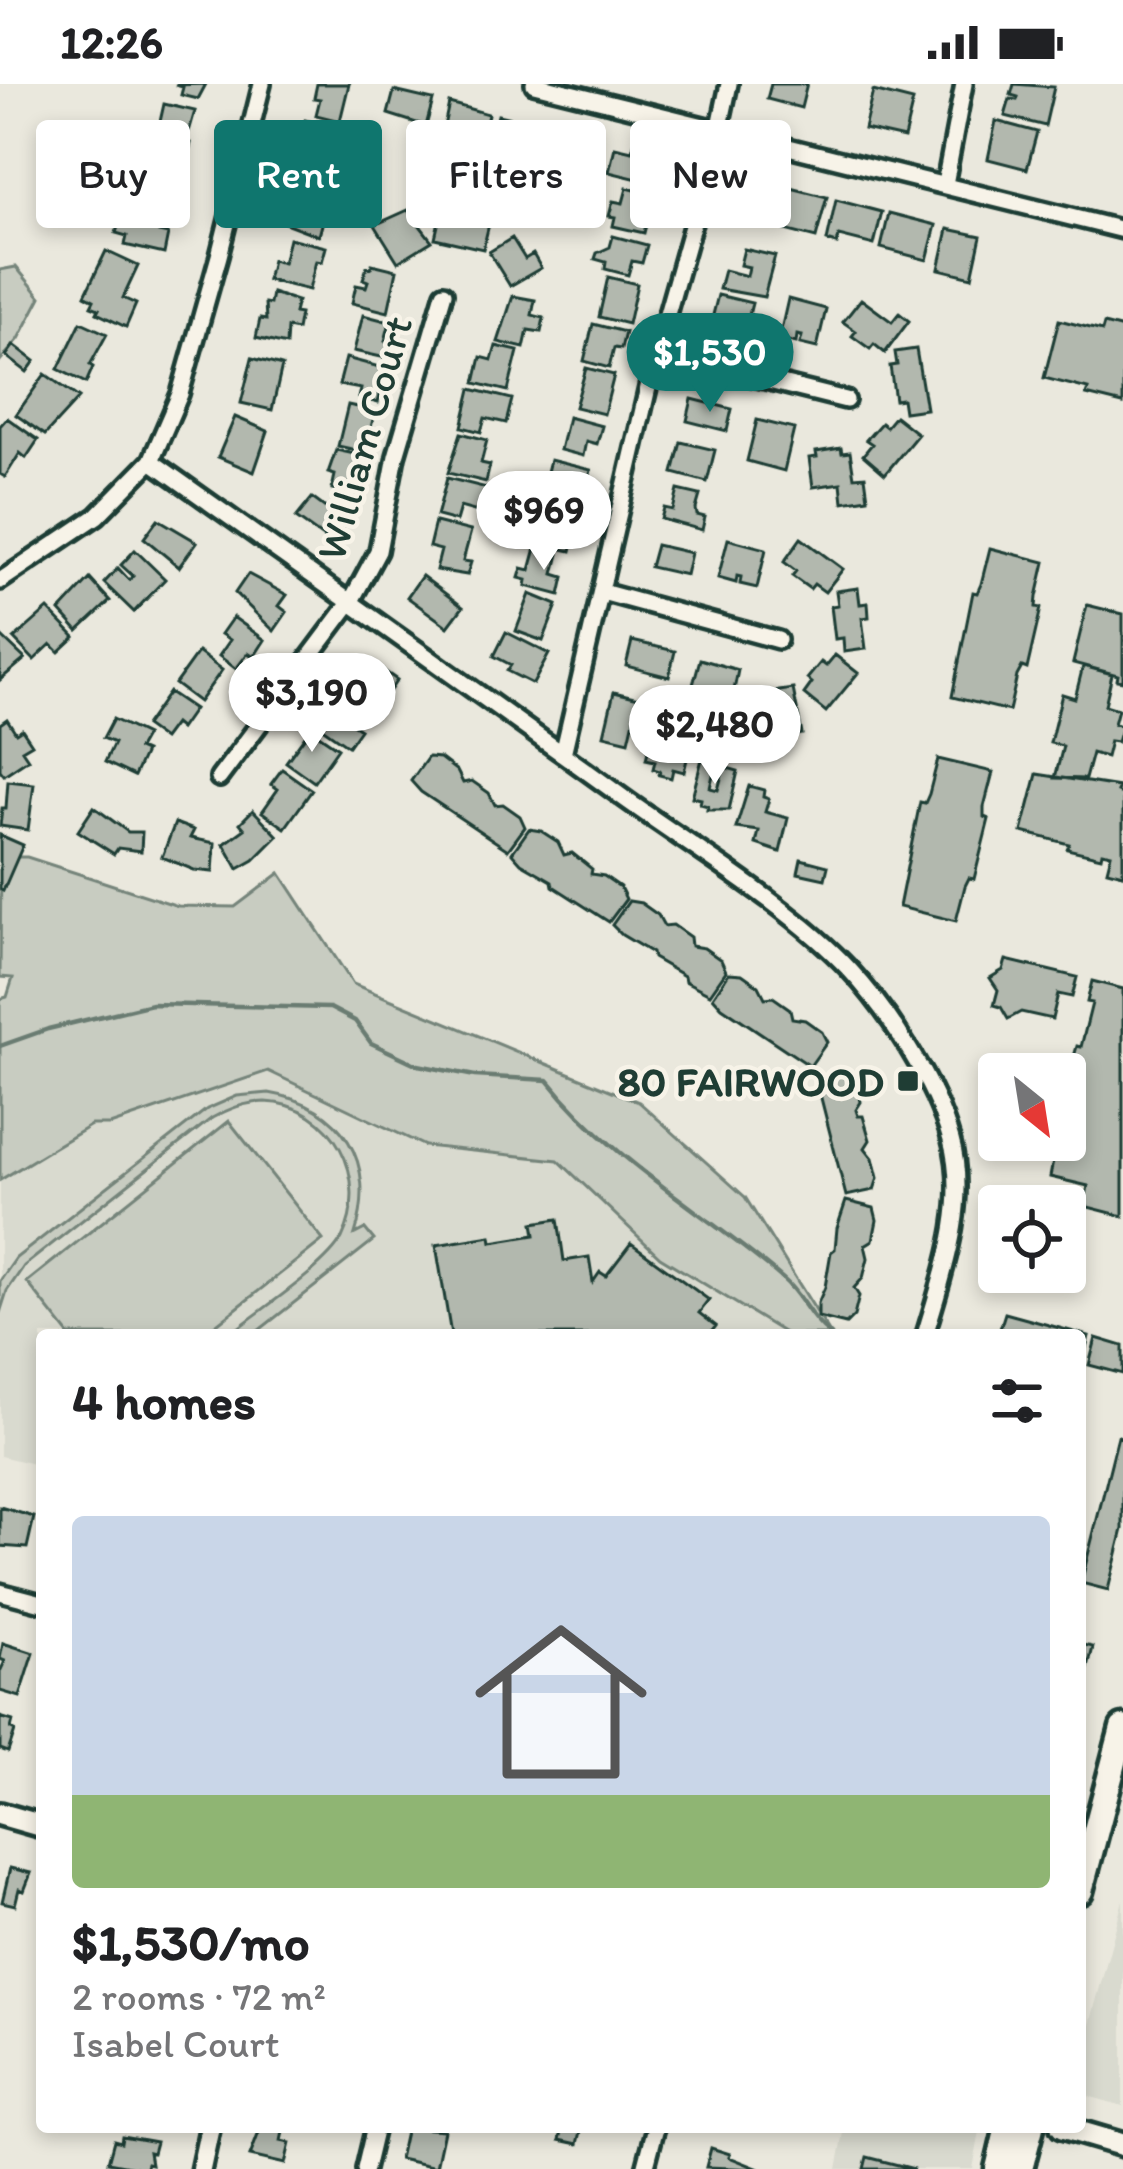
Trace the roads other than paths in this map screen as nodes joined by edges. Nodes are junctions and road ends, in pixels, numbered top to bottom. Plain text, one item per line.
1 (262, 84) edge
2 (534, 84) edge
3 (729, 84) edge
4 (964, 84) edge
5 (676, 120) edge
6 (721, 120) edge
7 (791, 148) edge
8 (945, 184) junction
9 (691, 228) edge
10 (1123, 230) edge
11 (445, 293) dead end
12 (656, 353) junction
13 (846, 400) dead end
14 (151, 461) junction
15 (0, 581) edge
16 (602, 592) junction
17 (350, 603) junction
18 (778, 640) dead end
19 (563, 754) junction
20 (218, 778) dead end
21 (927, 1329) edge
22 (0, 1592) edge
23 (36, 1602) edge
24 (1123, 1728) edge
25 (0, 1814) edge
26 (36, 1824) edge
27 (1086, 1869) edge
28 (209, 2133) edge
29 (373, 2133) edge
30 (654, 2133) edge
31 (1007, 2133) edge
32 (1029, 2133) edge
33 (1082, 2133) edge
34 (1123, 2145) edge
35 (200, 2169) edge
36 (365, 2169) edge
37 (645, 2169) edge
38 (998, 2169) edge
39 (1020, 2169) edge

1 - 14 street
2 - 5 street
3 - 6 street
4 - 8 street
7 - 8 street
8 - 10 street
9 - 12 street
11 - 17 street, William Court
12 - 13 street
12 - 16 street
14 - 15 street
14 - 17 street
16 - 18 street
16 - 19 street
17 - 19 street
17 - 20 street, William Court
19 - 21 street
22 - 23 street
24 - 27 main road
25 - 26 main road
28 - 35 street
29 - 36 street
30 - 37 street
31 - 38 main road
32 - 39 main road
33 - 34 main road

